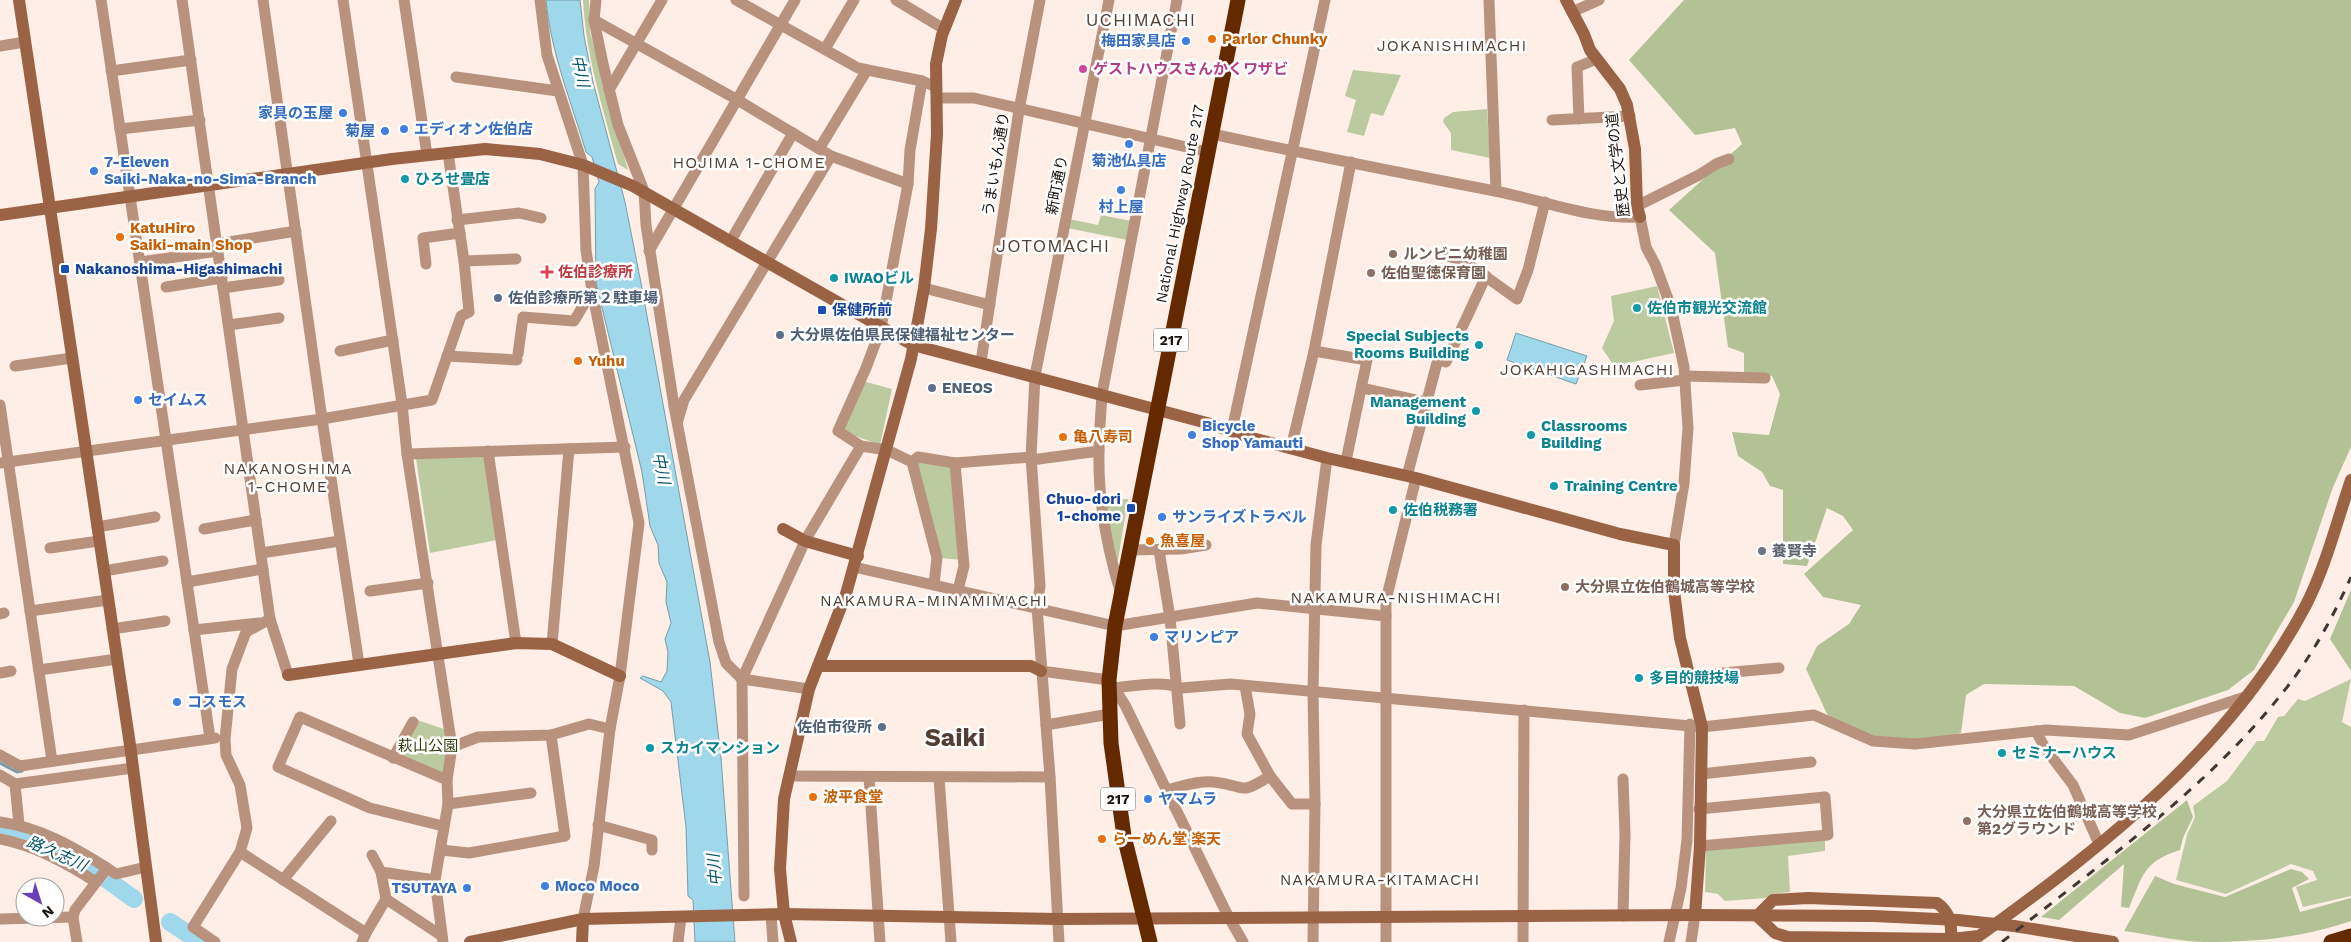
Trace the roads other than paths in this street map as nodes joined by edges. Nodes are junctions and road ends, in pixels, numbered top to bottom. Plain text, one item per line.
1 (19, 0) edge
2 (101, 0) edge
3 (182, 0) edge
4 (263, 0) edge
5 (343, 0) edge
6 (404, 0) edge
7 (540, 0) edge
8 (596, 0) edge
9 (662, 0) edge
10 (795, 0) edge
11 (854, 0) edge
12 (896, 0) edge
13 (956, 0) edge
14 (1040, 0) edge
15 (1109, 0) edge
16 (1176, 0) edge
17 (1238, 0) edge
18 (1325, 0) edge
19 (1489, 0) edge
20 (1599, 0) edge
21 (739, 1) edge
22 (1569, 6) edge
23 (594, 20) junction
24 (781, 25) junction
25 (944, 29) junction
26 (25, 42) junction
27 (637, 45) junction
28 (0, 46) edge
29 (825, 49) junction
30 (1597, 59) junction
31 (191, 60) junction
32 (867, 70) junction
33 (111, 71) junction
34 (456, 77) dead end
35 (922, 81) junction
36 (609, 90) junction
37 (558, 91) junction
38 (937, 92) junction
39 (736, 99) junction
40 (1019, 110) junction
41 (1630, 116) junction
42 (1579, 119) junction
43 (200, 120) junction
44 (1552, 120) dead end
45 (1084, 124) junction
46 (120, 129) junction
47 (793, 133) junction
48 (1212, 134) junction
49 (1150, 138) junction
50 (819, 148) junction
51 (1294, 150) junction
52 (1208, 152) junction
53 (448, 153) junction
54 (426, 155) junction
55 (831, 156) junction
56 (1729, 160) dead end
57 (367, 162) junction
58 (1351, 162) junction
59 (586, 167) junction
60 (288, 174) junction
61 (908, 184) junction
62 (209, 185) junction
63 (638, 188) junction
64 (1496, 191) junction
65 (130, 197) junction
66 (1545, 202) junction
67 (50, 208) junction
68 (675, 209) junction
69 (1638, 212) junction
70 (0, 215) edge
71 (541, 218) dead end
72 (457, 220) junction
73 (296, 232) junction
74 (460, 233) junction
75 (730, 242) junction
76 (218, 247) junction
77 (650, 251) junction
78 (1438, 253) dead end
79 (516, 258) dead end
80 (464, 261) junction
81 (140, 262) junction
82 (426, 264) dead end
83 (767, 264) junction
84 (1486, 276) junction
85 (279, 280) dead end
86 (223, 283) junction
87 (166, 287) dead end
88 (924, 288) junction
89 (592, 291) junction
90 (990, 305) junction
91 (279, 318) dead end
92 (229, 325) junction
93 (881, 328) junction
94 (393, 340) junction
95 (913, 345) junction
96 (340, 351) dead end
97 (1314, 351) junction
98 (447, 356) junction
99 (72, 358) junction
100 (981, 362) junction
101 (15, 366) dead end
102 (1035, 376) junction
103 (1685, 378) junction
104 (1765, 378) dead end
105 (1640, 385) dead end
106 (1362, 388) junction
107 (1102, 394) junction
108 (1426, 402) junction
109 (402, 404) junction
110 (0, 405) edge
111 (1157, 410) junction
112 (322, 419) junction
113 (677, 423) junction
114 (243, 430) junction
115 (1232, 430) junction
116 (166, 440) junction
117 (861, 446) junction
118 (625, 447) junction
119 (1291, 448) junction
120 (569, 449) junction
121 (887, 450) junction
122 (86, 451) junction
123 (488, 451) junction
124 (1099, 451) junction
125 (407, 454) junction
126 (1327, 458) junction
127 (1031, 459) junction
128 (1346, 461) junction
129 (912, 462) junction
130 (4, 463) edge
131 (955, 463) junction
132 (1412, 477) junction
133 (2351, 480) edge
134 (155, 517) dead end
135 (256, 520) junction
136 (97, 527) junction
137 (204, 528) dead end
138 (783, 529) dead end
139 (99, 541) junction
140 (340, 541) junction
141 (805, 541) junction
142 (1206, 545) dead end
143 (1674, 545) junction
144 (50, 548) dead end
145 (1130, 550) junction
146 (1159, 550) junction
147 (261, 553) junction
148 (163, 561) dead end
149 (856, 561) junction
150 (263, 569) junction
151 (104, 571) junction
152 (187, 582) junction
153 (428, 583) junction
154 (934, 584) junction
155 (958, 590) junction
156 (370, 591) dead end
157 (1121, 595) junction
158 (108, 600) junction
159 (1037, 608) junction
160 (1315, 609) junction
161 (30, 611) junction
162 (1386, 616) junction
163 (1170, 618) junction
164 (164, 621) dead end
165 (267, 621) junction
166 (1115, 626) junction
167 (112, 629) junction
168 (194, 630) junction
169 (516, 643) junction
170 (552, 644) junction
171 (439, 652) junction
172 (117, 659) junction
173 (359, 664) junction
174 (818, 666) junction
175 (1779, 668) dead end
176 (39, 670) junction
177 (1042, 671) junction
178 (288, 675) joint
179 (620, 676) junction
180 (1689, 676) junction
181 (742, 679) junction
182 (1111, 684) junction
183 (1245, 686) junction
184 (1178, 687) junction
185 (809, 689) junction
186 (1313, 692) junction
187 (2248, 696) junction
188 (1386, 699) junction
189 (1524, 710) junction
190 (1110, 714) junction
191 (413, 722) dead end
192 (1180, 724) dead end
193 (1046, 725) junction
194 (1696, 726) junction
195 (610, 729) junction
196 (2036, 731) junction
197 (551, 735) junction
198 (210, 738) junction
199 (224, 738) junction
200 (452, 747) junction
201 (130, 750) junction
202 (0, 755) edge
203 (393, 758) junction
204 (52, 761) junction
205 (1811, 762) dead end
206 (133, 768) junction
207 (1701, 774) junction
208 (0, 775) edge
209 (789, 776) junction
210 (869, 776) junction
211 (1270, 776) junction
212 (1050, 777) junction
213 (939, 778) junction
214 (1622, 779) dead end
215 (448, 780) junction
216 (15, 784) junction
217 (1166, 790) junction
218 (531, 793) dead end
219 (448, 804) junction
220 (1315, 804) junction
221 (1700, 809) junction
222 (331, 821) dead end
223 (0, 822) edge
224 (19, 824) junction
225 (598, 825) junction
226 (443, 826) junction
227 (0, 839) edge
228 (2099, 844) junction
229 (1700, 846) junction
230 (441, 850) junction
231 (652, 850) dead end
232 (240, 852) junction
233 (372, 855) dead end
234 (146, 867) junction
235 (381, 872) junction
236 (101, 876) junction
237 (284, 880) junction
238 (435, 880) junction
239 (744, 896) dead end
240 (386, 899) junction
241 (778, 914) junction
242 (1694, 915) junction
243 (879, 916) junction
244 (948, 916) junction
245 (1142, 916) junction
246 (1228, 916) junction
247 (1313, 916) junction
248 (1386, 916) junction
249 (1523, 916) junction
250 (1623, 916) junction
251 (1675, 916) junction
252 (1757, 916) junction
253 (73, 917) junction
254 (684, 917) junction
255 (1059, 918) junction
256 (0, 919) edge
257 (583, 919) junction
258 (2351, 936) edge
259 (364, 937) edge
260 (518, 938) edge
261 (443, 939) edge
262 (1821, 940) edge
263 (1951, 940) edge
264 (77, 942) edge
265 (156, 942) edge
266 (215, 942) edge
267 (470, 942) edge
268 (582, 942) edge
269 (678, 942) edge
270 (773, 942) edge
271 (791, 942) edge
272 (880, 942) edge
273 (951, 942) edge
274 (1060, 942) edge
275 (1150, 942) edge
276 (1242, 942) edge
277 (1313, 942) edge
278 (1386, 942) edge
279 (1523, 942) edge
280 (1669, 942) edge
281 (1691, 942) edge
282 (2113, 942) edge
283 (2331, 942) edge

1 - 26 street
2 - 33 street
3 - 31 street
4 - 60 street
5 - 57 street
6 - 54 street
7 - 37 street
8 - 23 street
9 - 27 street
10 - 24 street
11 - 29 street
12 - 25 street
13 - 25 street
14 - 40 street, うまいもん通り
15 - 45 street, 新町通り
16 - 49 street
17 - 48 highway, National Highway Route 217 / 217
18 - 51 street
19 - 64 street
20 - 22 street
21 - 24 street
22 - 30 street, 歴史と文学の道
23 - 27 street
23 - 36 street
24 - 29 street
24 - 39 street
25 - 38 street
26 - 28 street
26 - 67 street
27 - 36 street
27 - 39 street
29 - 32 street
30 - 41 street, 歴史と文学の道
30 - 42 street
31 - 33 street
31 - 43 street
32 - 35 street
32 - 50 street
33 - 46 street
34 - 37 street
35 - 38 street
35 - 61 street
36 - 63 street
37 - 59 street
38 - 40 street
38 - 88 street
39 - 47 street
39 - 68 street
40 - 45 street
40 - 90 street, うまいもん通り
41 - 42 street
41 - 69 street, 歴史と文学の道
42 - 44 street
43 - 46 street
43 - 62 street
45 - 49 street
45 - 102 street, 新町通り
46 - 65 street
47 - 50 street
47 - 75 street
48 - 51 street
48 - 52 highway, National Highway Route 217 / 217
49 - 52 street
49 - 107 street
50 - 55 street
51 - 58 street
51 - 115 street
52 - 111 highway, National Highway Route 217 / 217
53 - 54 street
53 - 59 street
53 - 72 street
54 - 57 street
55 - 61 street
55 - 83 street
56 - 69 street
57 - 60 street
57 - 94 street
58 - 64 street
58 - 97 street
59 - 63 street
59 - 89 street
60 - 62 street
60 - 73 street
61 - 93 street
62 - 65 street
62 - 76 street
63 - 68 street
63 - 77 street
64 - 66 street
65 - 67 street
65 - 81 street
66 - 69 street
66 - 84 street
67 - 70 street
67 - 99 street
68 - 75 street
68 - 77 street
69 - 103 street, 歴史と文学の道
71 - 72 street
72 - 74 street
73 - 76 street
73 - 112 street
74 - 80 street
74 - 82 street
75 - 83 street
76 - 81 street
76 - 86 street
77 - 113 street
78 - 84 street
79 - 80 street
80 - 98 street
81 - 116 street
83 - 93 street
83 - 113 street
84 - 108 street
85 - 86 street
86 - 87 street
86 - 92 street
88 - 90 street
88 - 95 street
89 - 98 street
89 - 118 street
90 - 100 street, うまいもん通り
91 - 92 street
92 - 114 street
93 - 95 street
93 - 117 street
94 - 96 street
94 - 109 street
95 - 100 street
95 - 121 street
97 - 106 street
97 - 119 street
98 - 109 street
99 - 101 street
99 - 122 street
100 - 102 street
102 - 107 street
102 - 127 street, 新町通り
103 - 104 street
103 - 105 street
103 - 143 street, 歴史と文学の道
106 - 108 street
106 - 128 street
107 - 111 street
107 - 124 street
108 - 132 street
109 - 112 street
109 - 125 street
110 - 130 street
111 - 115 street
111 - 145 highway, National Highway Route 217 / 217
112 - 114 street
112 - 140 street
113 - 181 street
114 - 116 street
114 - 135 street
115 - 119 street
116 - 122 street
116 - 152 street
117 - 121 street
117 - 141 street
118 - 120 street
118 - 179 street
119 - 126 street
120 - 123 street
120 - 170 street
121 - 129 street
121 - 149 street
122 - 130 street
122 - 136 street
123 - 125 street
123 - 169 street
124 - 127 street
124 - 157 street
125 - 153 street
126 - 128 street
126 - 160 street
127 - 131 street
127 - 159 street, 新町通り
128 - 132 street
129 - 131 street
129 - 154 street
130 - 161 street
131 - 155 street
132 - 143 street
132 - 162 street
133 - 187 street
134 - 136 street
135 - 137 street
135 - 147 street
136 - 139 street
138 - 141 street
139 - 144 street
139 - 151 street
140 - 147 street
140 - 173 street
141 - 149 street
141 - 181 street
142 - 146 street
143 - 180 street
145 - 146 street
145 - 157 highway, National Highway Route 217 / 217
146 - 163 street
147 - 150 street
148 - 151 street
149 - 154 street
149 - 174 street
150 - 152 street
150 - 165 street
151 - 158 street
152 - 168 street
153 - 156 street
153 - 171 street
154 - 155 street
155 - 159 street
157 - 166 highway, National Highway Route 217 / 217
158 - 161 street
158 - 167 street
159 - 166 street
159 - 177 street, 新町通り
160 - 162 street
160 - 163 street
160 - 186 street
161 - 176 street
162 - 188 street
163 - 166 street
163 - 184 street
164 - 167 street
165 - 168 street
165 - 178 street
165 - 199 street
166 - 182 highway, National Highway Route 217 / 217
167 - 172 street
168 - 198 street
169 - 170 street
169 - 171 street
170 - 179 street
171 - 173 street
171 - 200 street
172 - 176 street
172 - 201 street
173 - 178 street
174 - 177 street
174 - 185 street
175 - 180 street
176 - 204 street
177 - 182 street
177 - 193 street, 新町通り
179 - 195 street
180 - 194 street
181 - 185 street
181 - 239 street
182 - 184 street
182 - 190 highway, 217
182 - 217 street
183 - 184 street
183 - 186 street
183 - 211 street
184 - 192 street
185 - 209 street
186 - 188 street
186 - 220 street
187 - 196 street
187 - 228 street
188 - 189 street
188 - 248 street
189 - 194 street
189 - 249 street
190 - 193 street
190 - 245 highway, 217
191 - 203 street
193 - 212 street, 新町通り
194 - 196 street
194 - 207 street
194 - 251 street
195 - 197 street
195 - 225 street
196 - 228 street
197 - 200 street
197 - 230 street
198 - 199 street
198 - 201 street
199 - 232 street
200 - 215 street
201 - 204 street
201 - 206 street
202 - 204 street
203 - 215 street
203 - 226 street
205 - 207 street
206 - 216 street
206 - 234 street
207 - 221 street
208 - 216 street
209 - 210 street
209 - 241 street
210 - 213 street
210 - 243 street
211 - 217 street
211 - 220 street
212 - 213 street
212 - 255 street, 新町通り
213 - 244 street
214 - 250 street
215 - 219 street
216 - 224 street
217 - 246 street
218 - 219 street
219 - 226 street
220 - 247 street
221 - 229 street
221 - 229 street
222 - 237 street
223 - 224 street
224 - 236 street
225 - 231 street
225 - 257 street
226 - 230 street
227 - 236 street
228 - 263 street
229 - 242 street
230 - 238 street
232 - 237 street
232 - 266 street
233 - 235 street
234 - 236 street
234 - 265 street
235 - 238 street
235 - 240 street
236 - 253 street
237 - 259 street
238 - 261 street
240 - 259 street
240 - 261 street
241 - 243 street
241 - 254 street
241 - 270 street
241 - 271 street
242 - 251 street
242 - 252 street
242 - 281 street
243 - 244 street
243 - 272 street
244 - 255 street
244 - 273 street
245 - 246 street
245 - 255 street
245 - 275 highway, 217
246 - 247 street
246 - 276 street
247 - 248 street
247 - 277 street
248 - 249 street
248 - 278 street
249 - 250 street
249 - 279 street
250 - 251 street
251 - 280 street
252 - 262 street
252 - 263 street
252 - 282 street
253 - 256 street
253 - 264 street
254 - 257 street
254 - 269 street
255 - 274 street, 新町通り
257 - 260 street
257 - 268 street
258 - 283 highway
260 - 267 street
262 - 263 street

